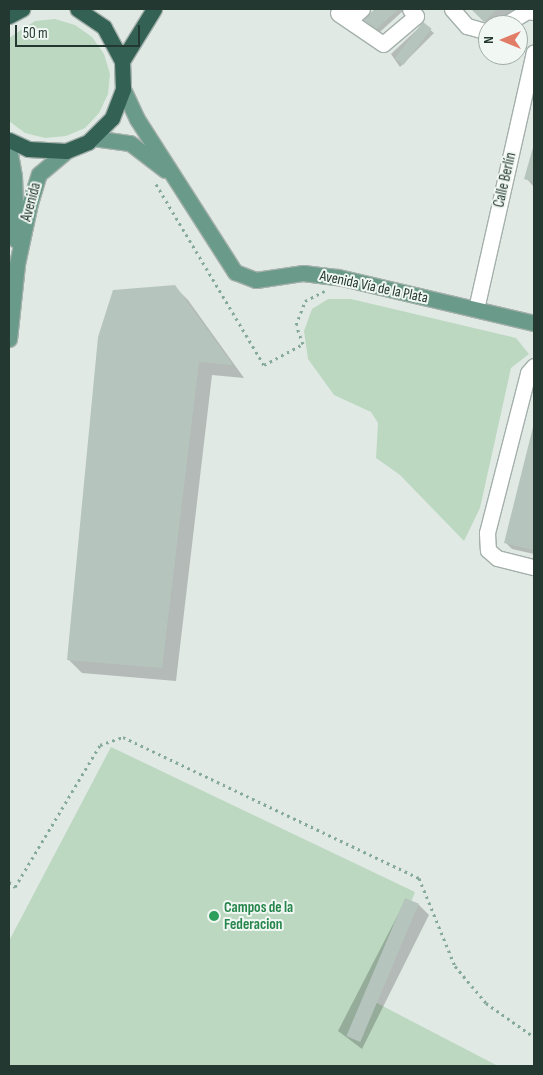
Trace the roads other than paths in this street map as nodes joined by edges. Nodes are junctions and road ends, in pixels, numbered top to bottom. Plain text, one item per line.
1 (22, 9) edge
2 (154, 9) edge
3 (362, 9) edge
4 (410, 9) edge
5 (452, 9) edge
6 (84, 10) edge
7 (336, 12) edge
8 (534, 12) edge
9 (520, 15) edge
10 (9, 16) edge
11 (478, 29) edge
12 (534, 52) edge
13 (122, 61) junction
14 (123, 89) junction
15 (528, 107) edge
16 (93, 138) junction
17 (9, 140) edge
18 (9, 148) edge
19 (66, 151) junction
20 (174, 177) junction
21 (17, 264) junction
22 (476, 309) junction
23 (534, 323) edge
24 (9, 338) edge
25 (534, 366) edge
26 (534, 567) edge

1 - 10 highway
2 - 13 highway
3 - 7 street
4 - 7 street
5 - 11 street
6 - 13 highway
8 - 9 street
12 - 15 street, Calle Berlín
13 - 14 highway
14 - 16 highway
14 - 20 main road, Avenida Vía de la Plata
15 - 22 street, Calle Berlín
16 - 19 highway
16 - 20 main road, Avenida Vía de la Plata
17 - 19 highway
18 - 21 main road, Avenida
19 - 21 main road, Avenida
20 - 22 main road, Avenida Vía de la Plata
21 - 24 main road, Avenida
22 - 23 main road, Avenida Vía de la Plata
25 - 26 street

